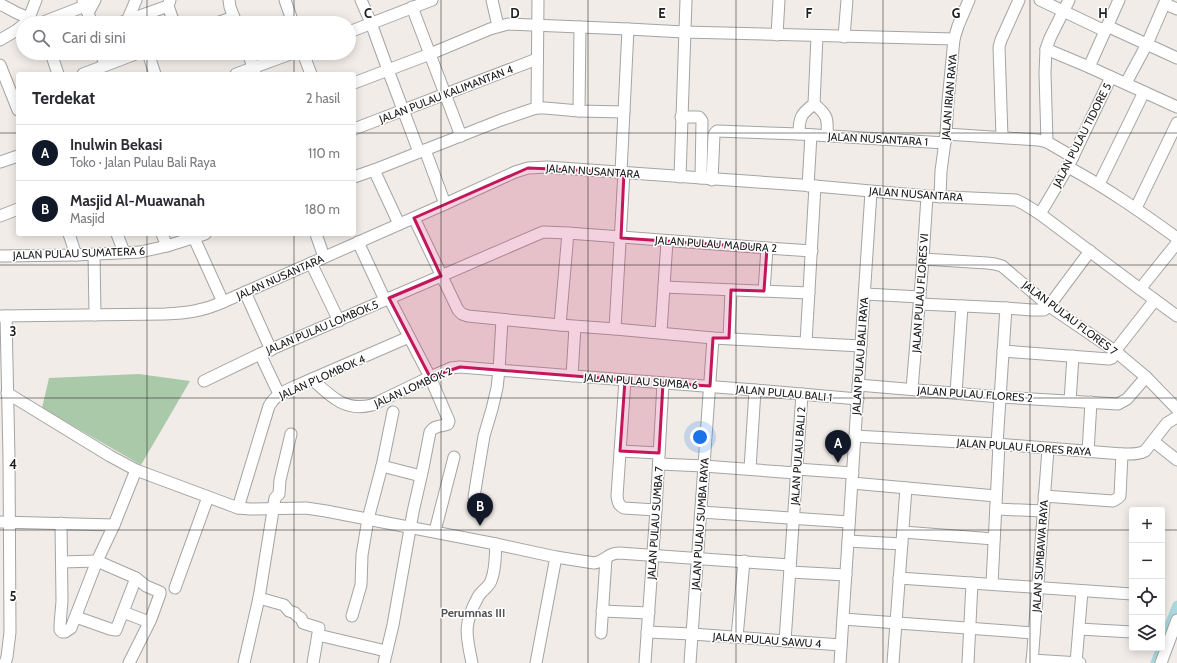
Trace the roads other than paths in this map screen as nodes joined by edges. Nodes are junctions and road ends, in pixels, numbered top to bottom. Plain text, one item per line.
1 (96, 0) edge
2 (136, 0) edge
3 (229, 0) edge
4 (286, 0) edge
5 (361, 0) edge
6 (432, 0) edge
7 (492, 0) edge
8 (538, 0) edge
9 (686, 0) edge
10 (779, 0) edge
11 (847, 0) edge
12 (969, 0) edge
13 (1019, 0) edge
14 (1040, 0) edge
15 (1069, 0) edge
16 (1119, 0) edge
17 (1165, 2) edge
18 (35, 3) edge
19 (169, 3) edge
20 (0, 4) edge
21 (415, 4) edge
22 (1177, 9) edge
23 (87, 11) edge
24 (1064, 11) junction
25 (20, 16) edge
26 (28, 16) edge
27 (38, 16) edge
28 (67, 16) edge
29 (127, 16) edge
30 (138, 16) edge
31 (172, 16) edge
32 (233, 16) edge
33 (291, 16) edge
34 (371, 23) junction
35 (538, 25) junction
36 (498, 26) junction
37 (580, 27) junction
38 (1106, 28) junction
39 (356, 29) edge
40 (628, 29) junction
41 (16, 31) edge
42 (684, 32) junction
43 (777, 35) junction
44 (817, 36) junction
45 (844, 37) junction
46 (954, 39) junction
47 (0, 40) edge
48 (1147, 44) junction
49 (1046, 49) junction
50 (430, 54) junction
51 (1177, 58) edge
52 (537, 59) junction
53 (53, 60) edge
54 (103, 60) edge
55 (119, 60) edge
56 (151, 60) edge
57 (250, 60) edge
58 (278, 60) edge
59 (306, 60) edge
60 (0, 65) edge
61 (105, 65) junction
62 (1089, 67) junction
63 (388, 70) junction
64 (254, 71) edge
65 (57, 72) edge
66 (87, 72) edge
67 (155, 72) edge
68 (310, 72) edge
69 (1111, 77) junction
70 (356, 82) edge
71 (1126, 83) junction
72 (1144, 92) junction
73 (445, 94) junction
74 (814, 104) junction
75 (16, 105) edge
76 (1177, 107) edge
77 (537, 108) junction
78 (404, 110) junction
79 (579, 111) junction
80 (624, 112) junction
81 (681, 117) junction
82 (1177, 123) edge
83 (356, 128) edge
84 (799, 134) junction
85 (811, 135) junction
86 (461, 136) junction
87 (827, 136) junction
88 (1002, 137) junction
89 (945, 139) junction
90 (1047, 142) junction
91 (422, 151) junction
92 (16, 157) edge
93 (0, 162) edge
94 (1070, 162) junction
95 (374, 170) junction
96 (623, 172) junction
97 (356, 176) edge
98 (680, 177) junction
99 (707, 179) junction
100 (1099, 184) junction
101 (812, 186) junction
102 (871, 192) junction
103 (927, 196) junction
104 (940, 196) junction
105 (446, 204) junction
106 (1136, 208) junction
107 (16, 210) edge
108 (1040, 214) junction
109 (0, 216) edge
110 (414, 218) junction
111 (399, 224) junction
112 (568, 233) junction
113 (70, 236) edge
114 (118, 236) edge
115 (163, 236) edge
116 (199, 236) edge
117 (317, 236) edge
118 (621, 238) junction
119 (1177, 238) edge
120 (667, 240) junction
121 (358, 242) junction
122 (1177, 244) edge
123 (168, 246) junction
124 (767, 248) junction
125 (812, 251) junction
126 (1090, 251) junction
127 (124, 252) junction
128 (94, 254) junction
129 (76, 255) junction
130 (0, 256) edge
131 (324, 257) junction
132 (923, 259) junction
133 (311, 263) junction
134 (441, 276) junction
135 (664, 287) junction
136 (731, 290) junction
137 (1140, 290) junction
138 (764, 291) junction
139 (245, 292) junction
140 (809, 294) junction
141 (864, 294) junction
142 (387, 299) junction
143 (1155, 300) junction
144 (920, 301) junction
145 (223, 302) junction
146 (962, 306) junction
147 (1049, 306) junction
148 (1006, 308) junction
149 (95, 315) junction
150 (3, 316) edge
151 (1177, 316) edge
152 (502, 320) junction
153 (338, 321) junction
154 (560, 325) junction
155 (575, 327) junction
156 (615, 329) junction
157 (661, 332) junction
158 (409, 337) junction
159 (713, 338) junction
160 (729, 338) junction
161 (806, 343) junction
162 (861, 346) junction
163 (271, 350) junction
164 (1115, 351) junction
165 (1003, 352) junction
166 (260, 354) junction
167 (1073, 356) junction
168 (499, 370) junction
169 (572, 376) junction
170 (430, 377) junction
171 (1146, 377) junction
172 (312, 379) junction
173 (625, 380) junction
174 (204, 381) dead end
175 (663, 383) junction
176 (5, 385) edge
177 (858, 385) junction
178 (710, 386) junction
179 (912, 389) junction
180 (755, 390) junction
181 (956, 393) junction
182 (279, 394) junction
183 (802, 394) junction
184 (1000, 397) junction
185 (858, 399) junction
186 (1070, 401) junction
187 (1091, 402) junction
188 (1177, 409) edge
189 (393, 412) dead end
190 (1177, 417) edge
191 (4, 433) edge
192 (291, 434) dead end
193 (855, 436) junction
194 (1153, 441) junction
195 (998, 444) junction
196 (1048, 449) junction
197 (620, 451) junction
198 (1088, 452) junction
199 (1122, 454) junction
200 (454, 457) dead end
201 (659, 458) junction
202 (1177, 460) edge
203 (382, 466) junction
204 (704, 466) junction
205 (136, 470) junction
206 (750, 470) junction
207 (797, 471) junction
208 (421, 476) junction
209 (852, 478) junction
210 (906, 488) junction
211 (996, 496) junction
212 (1044, 496) junction
213 (208, 497) junction
214 (474, 497) dead end
215 (238, 508) junction
216 (274, 508) junction
217 (996, 509) junction
218 (656, 510) junction
219 (1043, 511) junction
220 (701, 512) junction
221 (794, 518) junction
222 (368, 519) junction
223 (4, 522) edge
224 (849, 522) junction
225 (62, 523) junction
226 (114, 525) junction
227 (410, 527) junction
228 (435, 532) junction
229 (903, 532) junction
230 (994, 539) junction
231 (848, 541) junction
232 (496, 544) junction
233 (902, 544) junction
234 (653, 555) junction
235 (556, 557) junction
236 (606, 558) junction
237 (698, 558) junction
238 (97, 561) junction
239 (744, 561) junction
240 (62, 562) junction
241 (790, 568) junction
242 (846, 574) junction
243 (136, 578) junction
244 (899, 578) junction
245 (972, 583) junction
246 (992, 584) junction
247 (1038, 587) junction
248 (175, 588) dead end
249 (1082, 591) junction
250 (1129, 594) edge
251 (259, 598) junction
252 (602, 611) junction
253 (123, 612) junction
254 (5, 613) edge
255 (649, 614) junction
256 (352, 616) dead end
257 (76, 617) junction
258 (843, 619) junction
259 (1177, 620) edge
260 (149, 622) junction
261 (896, 623) junction
262 (970, 628) junction
263 (1079, 629) junction
264 (647, 632) junction
265 (1129, 632) edge
266 (601, 633) dead end
267 (1034, 633) junction
268 (692, 634) junction
269 (318, 635) junction
270 (737, 637) junction
271 (785, 641) junction
272 (841, 645) junction
273 (386, 651) junction
274 (1032, 661) edge
275 (5, 663) edge
276 (130, 663) edge
277 (244, 663) edge
278 (313, 663) edge
279 (384, 663) edge
280 (472, 663) edge
281 (536, 663) edge
282 (645, 663) edge
283 (690, 663) edge
284 (840, 663) edge
285 (893, 663) edge
286 (968, 663) edge
287 (1076, 663) edge
288 (1080, 663) edge
289 (1161, 663) edge

1 - 23 street
2 - 29 street
3 - 32 street
4 - 33 street
5 - 34 street
6 - 21 street
7 - 36 street
8 - 35 street
9 - 42 street
10 - 43 street
11 - 45 street
12 - 46 street, JALAN IRIAN RAYA
13 - 88 street
14 - 24 street
15 - 24 street
16 - 38 street
17 - 22 street
17 - 48 street
18 - 26 street
18 - 27 street
19 - 30 street
19 - 31 street
20 - 25 street
21 - 34 street
21 - 50 street
23 - 28 street
24 - 38 street
24 - 49 street
34 - 39 street
34 - 63 street
35 - 36 street
35 - 37 street
35 - 52 street
36 - 50 street
37 - 40 street
37 - 79 street
38 - 48 street
38 - 62 street
40 - 42 street
40 - 80 street
41 - 47 street
42 - 43 street
42 - 81 street
43 - 44 street
44 - 45 street
44 - 74 street
45 - 46 street
46 - 89 street, JALAN IRIAN RAYA
48 - 51 street
48 - 71 street
49 - 62 street
49 - 90 street
50 - 63 street
50 - 73 street
52 - 73 street, JALAN PULAU KALIMANTAN 4
52 - 77 street
53 - 65 street
54 - 61 street
55 - 61 street
56 - 67 street
57 - 64 street
58 - 64 street
59 - 68 street
60 - 75 street
61 - 66 street
62 - 69 street
63 - 70 street
63 - 78 street
69 - 71 street
69 - 94 street, JALAN PULAU TIDORE 5
71 - 72 street
72 - 76 street
72 - 100 street
73 - 78 street, JALAN PULAU KALIMANTAN 4
73 - 86 street
74 - 84 street
74 - 87 street
77 - 79 street
77 - 86 street
78 - 83 street, JALAN PULAU KALIMANTAN 4
78 - 91 street
79 - 80 street
80 - 96 street
81 - 98 street
81 - 99 street
82 - 106 street
84 - 85 street, JALAN NUSANTARA 1
84 - 99 street, JALAN NUSANTARA 1
85 - 87 street, JALAN NUSANTARA 1
85 - 101 street
86 - 91 street
87 - 89 street, JALAN NUSANTARA 1
88 - 89 street, JALAN NUSANTARA 1
88 - 90 street, JALAN NUSANTARA 1
89 - 104 street, JALAN IRIAN RAYA
90 - 94 street
91 - 95 street
91 - 105 street
92 - 93 street
94 - 100 street
94 - 108 street, JALAN PULAU TIDORE 5
95 - 97 street
95 - 111 street
96 - 98 street, JALAN NUSANTARA
96 - 105 street, JALAN NUSANTARA
96 - 118 street
98 - 99 street, JALAN NUSANTARA
99 - 101 street, JALAN NUSANTARA
100 - 106 street
101 - 102 street, JALAN NUSANTARA
101 - 125 street
102 - 103 street, JALAN NUSANTARA
102 - 141 street, JALAN PULAU BALI RAYA
103 - 104 street, JALAN NUSANTARA
103 - 132 street, JALAN PULAU FLORES VI
104 - 108 street, JALAN NUSANTARA
105 - 110 street, JALAN NUSANTARA
106 - 119 street
107 - 109 street
108 - 126 street, JALAN NUSANTARA
110 - 111 street, JALAN NUSANTARA
110 - 134 street
111 - 121 street, JALAN NUSANTARA
112 - 118 street, JALAN PULAU MADURA 2
112 - 134 street, JALAN PULAU LOMBOK.5
112 - 154 street
113 - 129 street
114 - 127 street
115 - 123 street
116 - 123 street, JALAN PULAU SUMATERA 6
116 - 145 street
117 - 131 street
118 - 120 street, JALAN PULAU MADURA 2
118 - 156 street
120 - 124 street, JALAN PULAU MADURA 2
120 - 135 street
121 - 131 street, JALAN NUSANTARA
121 - 142 street
122 - 137 street
123 - 127 street, JALAN PULAU SUMATERA 6
124 - 125 street, JALAN PULAU MADURA 2
124 - 138 street
125 - 140 street
126 - 137 street, JALAN NUSANTARA
126 - 147 street
127 - 128 street, JALAN PULAU SUMATERA 6
128 - 129 street, JALAN PULAU SUMATERA 6
128 - 149 street
129 - 130 street, JALAN PULAU SUMATERA 6
131 - 133 street, JALAN NUSANTARA
132 - 144 street, JALAN PULAU FLORES VI
132 - 147 street, JALAN PULAU FLORES 7
133 - 139 street, JALAN NUSANTARA
133 - 153 street
134 - 142 street, JALAN PULAU LOMBOK.5
134 - 152 street
135 - 136 street
135 - 157 street
136 - 138 street
136 - 160 street
137 - 143 street, JALAN NUSANTARA
138 - 140 street
139 - 145 street, JALAN NUSANTARA
139 - 163 street
140 - 161 street
141 - 144 street
141 - 162 street, JALAN PULAU BALI RAYA
142 - 153 street, JALAN PULAU LOMBOK.5
142 - 158 street
143 - 151 street, JALAN NUSANTARA
143 - 164 street
144 - 146 street
144 - 179 street, JALAN PULAU FLORES VI
145 - 149 street, JALAN NUSANTARA
146 - 148 street
146 - 181 street
147 - 148 street
147 - 164 street, JALAN PULAU FLORES 7
148 - 165 street
149 - 150 street, JALAN NUSANTARA
150 - 176 street
152 - 154 street
152 - 168 street
153 - 163 street, JALAN PULAU LOMBOK.5
154 - 155 street
155 - 156 street
155 - 169 street
156 - 157 street
157 - 159 street
158 - 170 street
158 - 172 street, JALAN P'LOMBOK 4
159 - 160 street
159 - 178 street, JALAN PULAU SUMBA RAYA
160 - 161 street
161 - 162 street
162 - 177 street, JALAN PULAU BALI RAYA
163 - 166 street, JALAN PULAU LOMBOK.5
164 - 167 street
164 - 171 street, JALAN PULAU FLORES 7
165 - 167 street
165 - 184 street
166 - 174 street, JALAN PULAU LOMBOK.5
166 - 182 street
167 - 186 street
168 - 169 street, JALAN LOMBOK 2
168 - 170 street, JALAN LOMBOK 2
168 - 214 street
169 - 173 street, JALAN PULAU SUMBA 6
170 - 172 street, JALAN LOMBOK 2
170 - 208 street
171 - 187 street, JALAN PULAU FLORES 2
171 - 188 street, JALAN PULAU FLORES 7
172 - 182 street, JALAN P'LOMBOK 4
173 - 175 street, JALAN PULAU SUMBA 6
173 - 197 street
175 - 178 street, JALAN PULAU SUMBA 6
175 - 201 street, JALAN PULAU SUMBA 7
176 - 191 street
176 - 205 street
177 - 179 street, JALAN PULAU FLORES 2
177 - 185 street, JALAN PULAU BALI RAYA
178 - 180 street, JALAN PULAU BALI 1
178 - 204 street, JALAN PULAU SUMBA RAYA
179 - 181 street, JALAN PULAU FLORES 2
180 - 183 street, JALAN PULAU BALI 1
180 - 206 street
181 - 184 street, JALAN PULAU FLORES 2
182 - 215 street, JALAN P'LOMBOK 4
183 - 185 street, JALAN PULAU BALI 1
183 - 207 street, JALAN PULAU BALI 2
184 - 186 street, JALAN PULAU FLORES 2
184 - 195 street
185 - 193 street, JALAN PULAU BALI RAYA
186 - 187 street, JALAN PULAU FLORES 2
187 - 198 street
189 - 203 street
190 - 194 street, JALAN PULAU FLORES RAYA
191 - 223 street
192 - 216 street
193 - 195 street, JALAN PULAU FLORES RAYA
193 - 209 street, JALAN PULAU BALI RAYA
194 - 199 street, JALAN PULAU FLORES RAYA
194 - 202 street
195 - 196 street, JALAN PULAU FLORES RAYA
195 - 211 street
196 - 198 street, JALAN PULAU FLORES RAYA
196 - 212 street, JALAN SUMBAWA RAYA
197 - 201 street
197 - 218 street
198 - 199 street, JALAN PULAU FLORES RAYA
199 - 212 street
200 - 228 street
201 - 204 street
201 - 218 street, JALAN PULAU SUMBA 7
203 - 208 street
203 - 222 street
204 - 206 street
204 - 220 street, JALAN PULAU SUMBA RAYA
205 - 213 street
205 - 226 street
206 - 207 street
207 - 209 street
207 - 221 street, JALAN PULAU BALI 2
208 - 227 street
209 - 210 street
209 - 224 street, JALAN PULAU BALI RAYA
210 - 211 street
210 - 229 street
211 - 217 street
212 - 219 street, JALAN SUMBAWA RAYA
213 - 215 street
213 - 248 street
215 - 216 street
216 - 222 street
216 - 251 street
217 - 219 street
217 - 230 street
218 - 234 street, JALAN PULAU SUMBA 7
219 - 247 street, JALAN SUMBAWA RAYA
220 - 221 street
220 - 237 street, JALAN PULAU SUMBA RAYA
221 - 224 street
221 - 241 street, JALAN PULAU BALI 2
222 - 227 street
222 - 256 street
223 - 225 street
223 - 254 street
224 - 231 street, JALAN PULAU BALI RAYA
225 - 226 street
225 - 240 street
226 - 238 street
227 - 228 street
227 - 273 street
228 - 232 street
229 - 230 street
229 - 233 street
230 - 246 street
231 - 233 street
231 - 242 street, JALAN PULAU BALI RAYA
232 - 235 street
232 - 280 street
233 - 244 street
234 - 236 street
234 - 237 street
234 - 255 street, JALAN PULAU SUMBA 7
235 - 236 street
235 - 281 street
236 - 252 street
237 - 239 street
237 - 268 street, JALAN PULAU SUMBA RAYA
238 - 240 street
238 - 243 street
238 - 257 street
239 - 241 street
239 - 270 street
240 - 257 street
241 - 242 street
241 - 271 street, JALAN PULAU BALI 2
242 - 258 street, JALAN PULAU BALI RAYA
243 - 253 street
243 - 260 street
244 - 245 street
244 - 261 street
245 - 246 street
245 - 262 street
246 - 247 street
247 - 249 street
247 - 267 street, JALAN SUMBAWA RAYA
249 - 250 street
249 - 263 street
251 - 269 street
251 - 277 street
252 - 255 street
252 - 266 street
253 - 257 street
253 - 260 street
254 - 275 street
255 - 264 street, JALAN PULAU SUMBA 7
258 - 261 street
258 - 272 street, JALAN PULAU BALI RAYA
259 - 289 street
260 - 276 street
261 - 262 street
261 - 285 street
262 - 267 street
262 - 286 street
263 - 265 street
263 - 287 street
264 - 268 street, JALAN PULAU SAWU 4
264 - 282 street, JALAN PULAU SUMBA 7
267 - 274 street, JALAN SUMBAWA RAYA
268 - 270 street, JALAN PULAU SAWU 4
268 - 283 street, JALAN PULAU SUMBA RAYA
269 - 273 street
269 - 278 street
270 - 271 street, JALAN PULAU SAWU 4
271 - 272 street, JALAN PULAU SAWU 4
272 - 284 street, JALAN PULAU BALI RAYA
273 - 279 street
274 - 287 street
287 - 288 street

